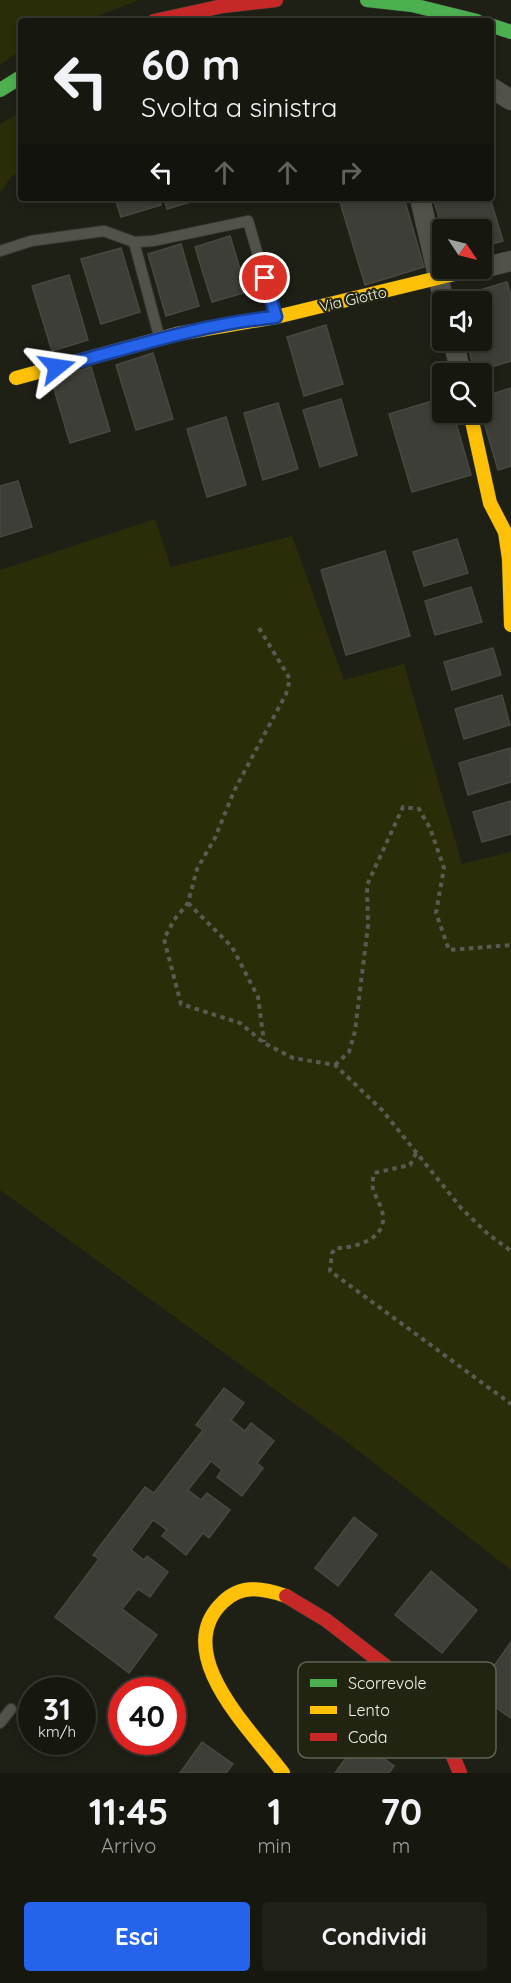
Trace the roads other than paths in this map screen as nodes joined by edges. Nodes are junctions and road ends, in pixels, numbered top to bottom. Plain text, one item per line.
1 (276, 0) edge
2 (367, 0) edge
3 (168, 18) edge
4 (465, 18) edge
5 (494, 26) edge
6 (511, 32) edge
7 (18, 80) edge
8 (494, 89) edge
9 (0, 90) edge
10 (511, 100) edge
11 (421, 201) edge
12 (134, 242) junction
13 (432, 249) edge
14 (0, 251) edge
15 (511, 261) edge
16 (492, 265) edge
17 (435, 279) edge
18 (276, 317) junction
19 (160, 339) junction
20 (16, 378) dead end
21 (472, 423) edge
22 (511, 625) edge
23 (382, 1662) edge
24 (11, 1709) dead end
25 (0, 1723) edge
26 (453, 1758) edge
27 (283, 1773) edge
28 (459, 1773) edge

1 - 3 street
2 - 4 street
5 - 6 street
7 - 9 street
8 - 10 street
11 - 13 street
12 - 14 lane
12 - 18 lane
12 - 19 lane
15 - 16 street, Via Giotto
17 - 18 street, Via Giotto
18 - 19 street, Via Giotto
19 - 20 street, Via Giotto
21 - 22 street
23 - 27 street
24 - 25 lane
26 - 28 street

